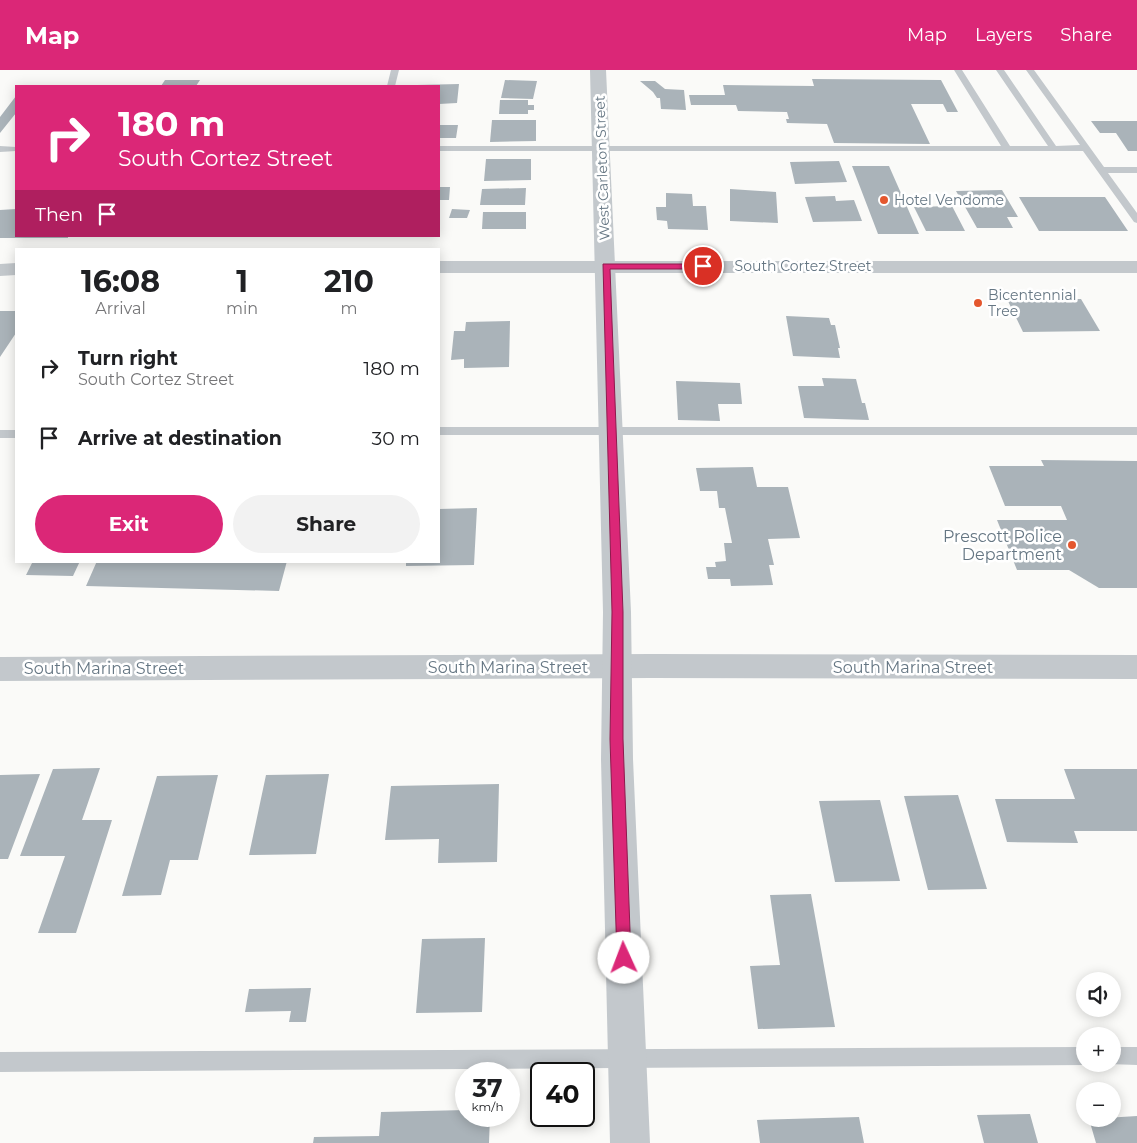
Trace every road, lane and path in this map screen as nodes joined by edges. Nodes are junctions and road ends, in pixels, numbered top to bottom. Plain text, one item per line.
1 (395, 70) edge
2 (598, 70) edge
3 (958, 70) edge
4 (1000, 70) edge
5 (1030, 70) edge
6 (391, 85) edge
7 (1007, 148) junction
8 (1054, 148) junction
9 (1086, 148) junction
10 (0, 149) edge
11 (15, 149) edge
12 (440, 149) edge
13 (601, 149) junction
14 (1100, 170) junction
15 (1135, 172) edge
16 (1137, 220) edge
17 (606, 266) junction
18 (440, 267) edge
19 (1137, 267) edge
20 (0, 270) edge
21 (15, 270) edge
22 (611, 430) junction
23 (440, 431) edge
24 (1137, 431) edge
25 (0, 434) edge
26 (15, 434) edge
27 (617, 666) junction
28 (1137, 668) edge
29 (0, 669) edge
30 (1076, 1056) edge
31 (1121, 1056) edge
32 (1137, 1056) edge
33 (627, 1058) junction
34 (0, 1062) edge
35 (630, 1143) edge

1 - 6 lane
2 - 13 street, West Carleton Street
3 - 7 lane
4 - 8 lane
5 - 9 lane
7 - 8 lane
7 - 13 lane
8 - 9 lane
9 - 14 lane
10 - 11 lane
12 - 13 lane
13 - 17 street, West Carleton Street
14 - 15 lane
14 - 16 lane
17 - 18 street, South Cortez Street
17 - 19 street, South Cortez Street
17 - 22 street, West Carleton Street
20 - 21 street
22 - 23 lane
22 - 24 lane
22 - 27 street, West Carleton Street
25 - 26 lane
27 - 28 street, South Marina Street
27 - 29 street, South Marina Street
27 - 33 street, West Carleton Street
30 - 33 lane
31 - 32 lane
33 - 34 lane
33 - 35 street, West Carleton Street

